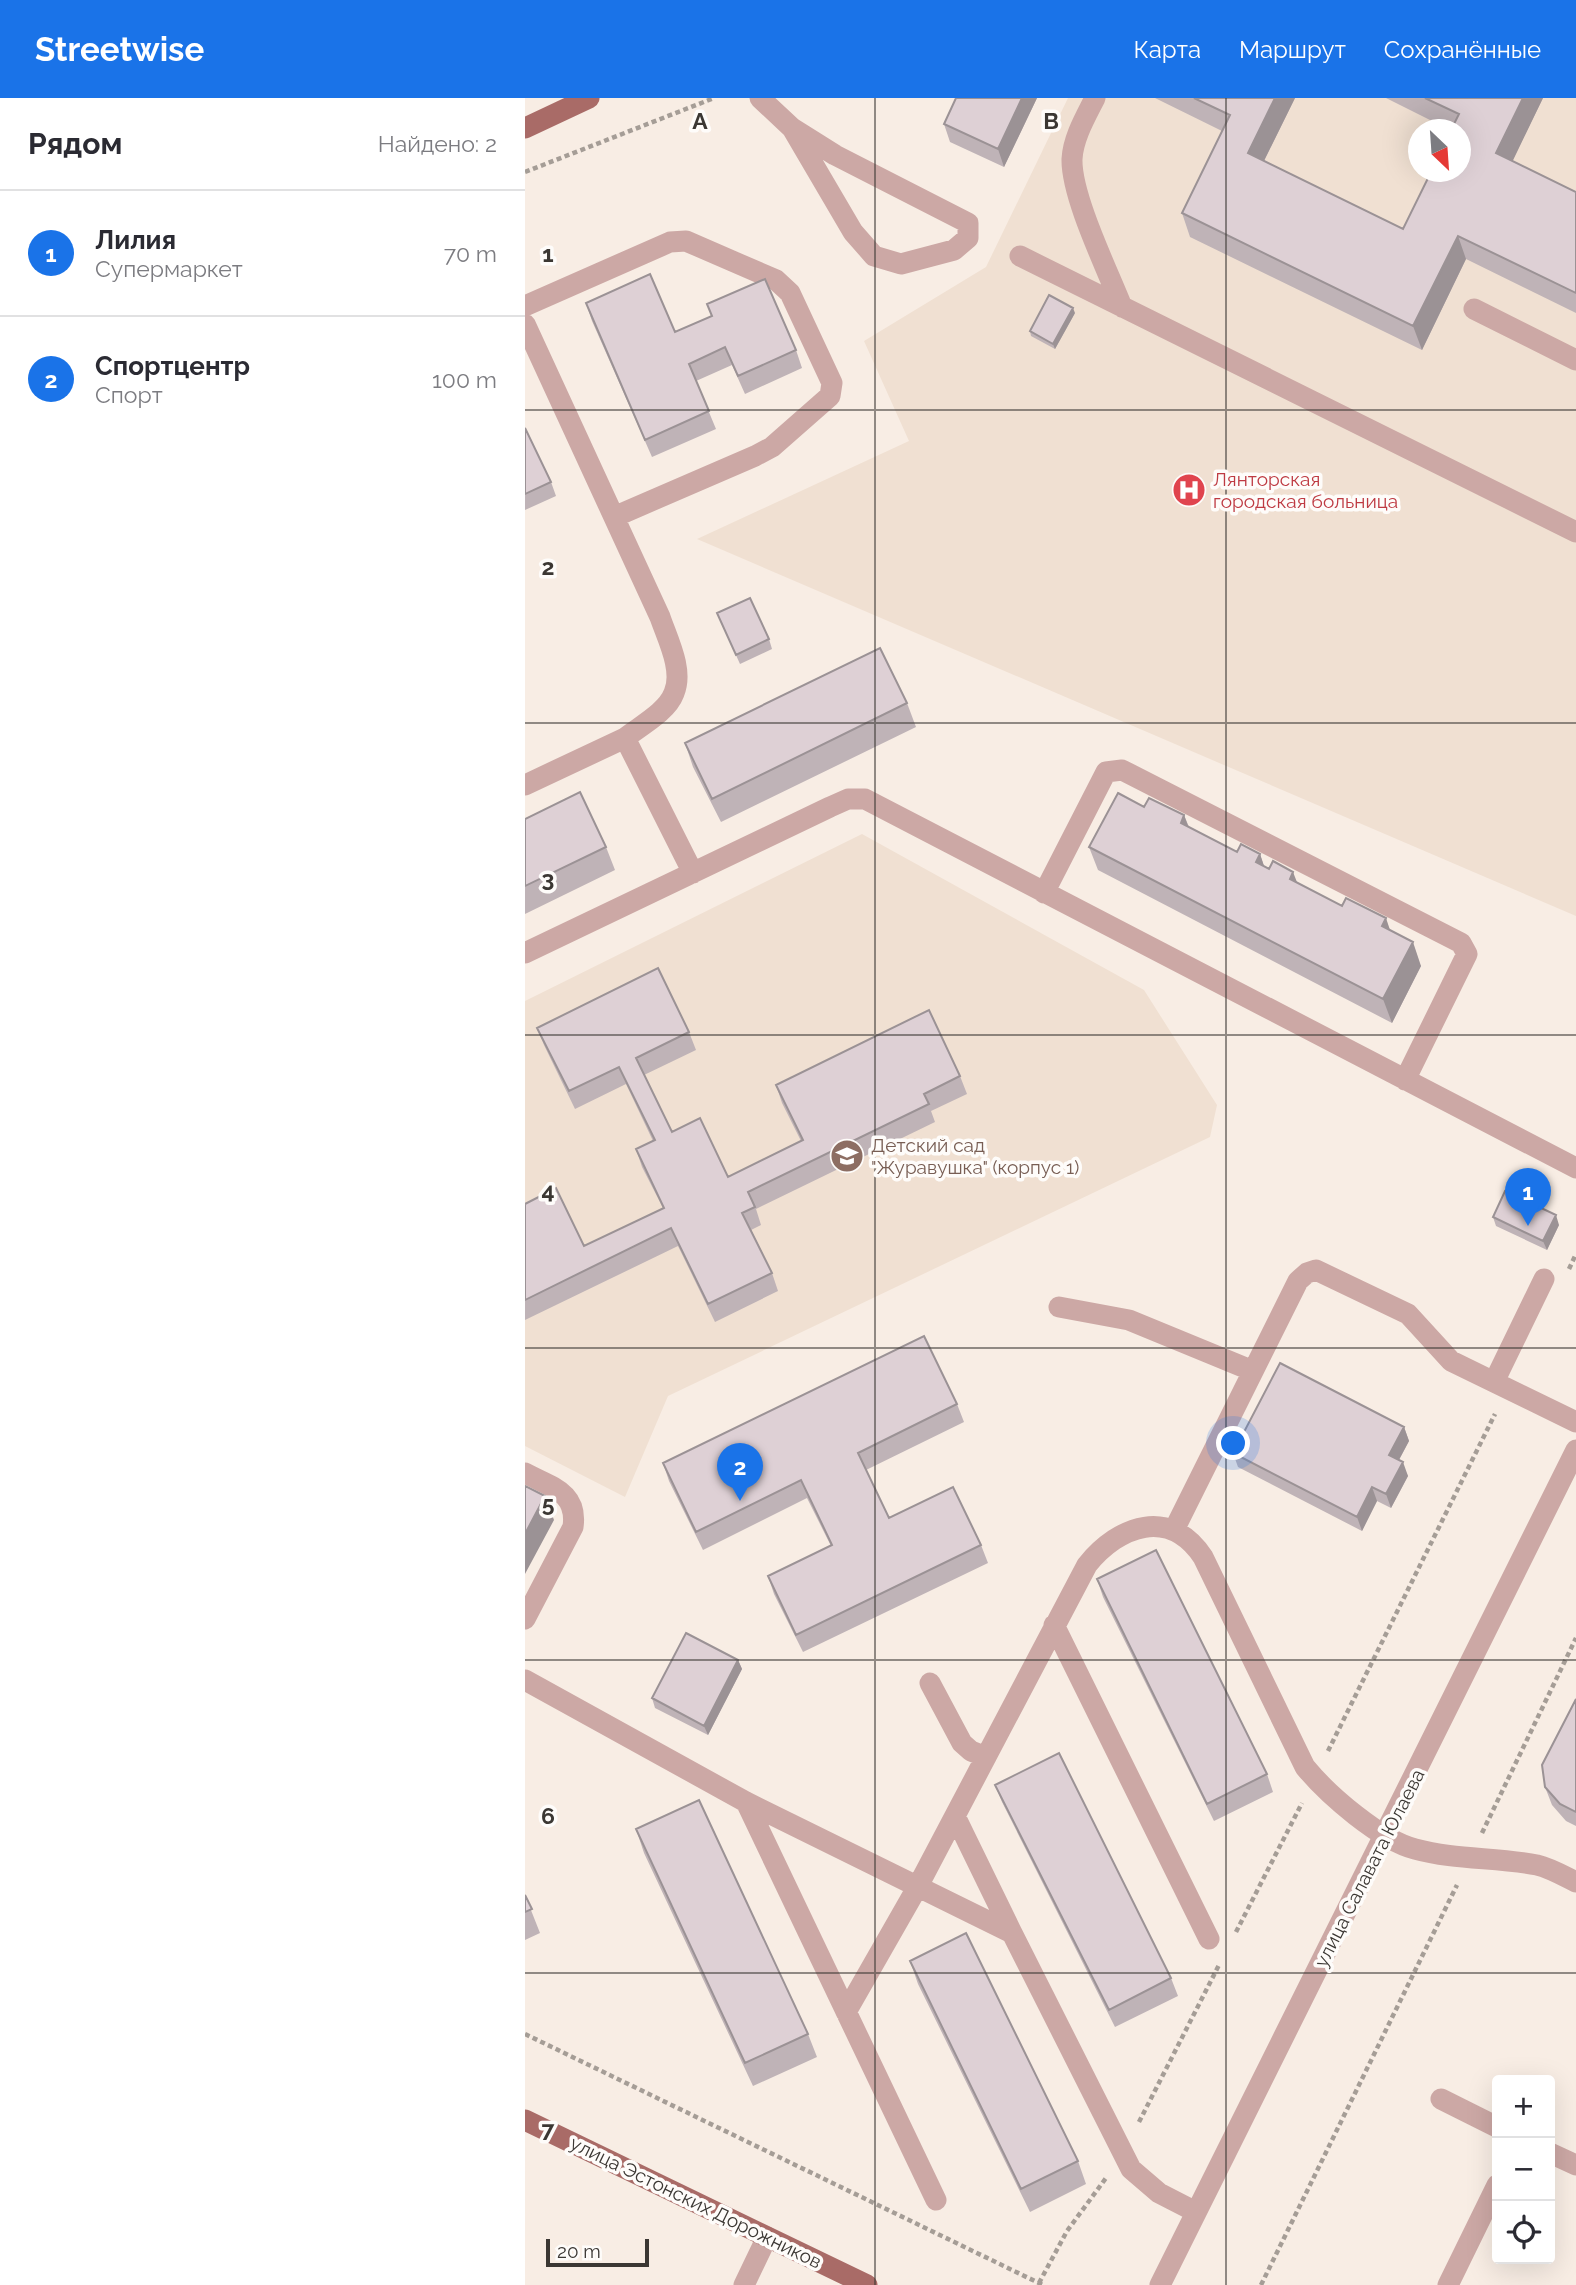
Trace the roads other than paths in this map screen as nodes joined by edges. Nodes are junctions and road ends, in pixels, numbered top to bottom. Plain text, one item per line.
1 (589, 98) edge
2 (760, 98) edge
3 (1095, 98) edge
4 (525, 128) edge
5 (792, 128) junction
6 (1020, 256) dead end
7 (525, 306) edge
8 (1122, 307) junction
9 (1474, 309) dead end
10 (525, 324) edge
11 (1576, 360) edge
12 (614, 517) junction
13 (1576, 532) edge
14 (625, 737) junction
15 (525, 785) edge
16 (693, 873) junction
17 (1044, 893) junction
18 (525, 954) edge
19 (1405, 1080) junction
20 (1576, 1168) edge
21 (1544, 1279) dead end
22 (1059, 1307) dead end
23 (1253, 1371) junction
24 (1494, 1382) junction
25 (1576, 1422) edge
26 (1576, 1450) edge
27 (525, 1473) edge
28 (1174, 1530) junction
29 (525, 1619) edge
30 (1054, 1625) junction
31 (525, 1680) edge
32 (930, 1683) dead end
33 (986, 1758) junction
34 (746, 1802) junction
35 (955, 1816) junction
36 (1385, 1836) junction
37 (1576, 1882) edge
38 (918, 1886) junction
39 (1013, 1933) junction
40 (1209, 1939) dead end
41 (846, 2012) junction
42 (1441, 2099) dead end
43 (525, 2120) edge
44 (1492, 2124) edge
45 (1555, 2155) edge
46 (1576, 2165) edge
47 (1492, 2195) edge
48 (936, 2200) dead end
49 (1196, 2212) junction
50 (767, 2236) junction
51 (744, 2285) edge
52 (867, 2285) edge
53 (1160, 2285) edge
54 (1448, 2285) edge

1 - 4 main road
2 - 5 street
3 - 8 street
5 - 5 street
6 - 8 street
7 - 12 street
8 - 13 street
9 - 11 street
10 - 12 street
12 - 14 street
14 - 15 street
14 - 16 street
16 - 17 street
16 - 18 street
17 - 19 street
17 - 19 street
19 - 20 street
21 - 24 street
22 - 23 street
23 - 24 street
23 - 28 street
24 - 25 street
26 - 36 street, улица Салавата Юлаева
27 - 29 street
28 - 30 street
28 - 36 street
30 - 33 street
30 - 40 street
31 - 34 street
32 - 33 street
33 - 35 street
34 - 38 street
34 - 41 street
35 - 38 street
35 - 39 street
36 - 37 street
36 - 49 street, улица Салавата Юлаева
38 - 39 street
38 - 41 street
39 - 49 street
41 - 48 street
42 - 44 street
43 - 50 main road, улица Эстонских Дорожников
45 - 46 street
47 - 54 street
49 - 53 street, улица Салавата Юлаева
50 - 51 street
50 - 52 main road, улица Эстонских Дорожников

